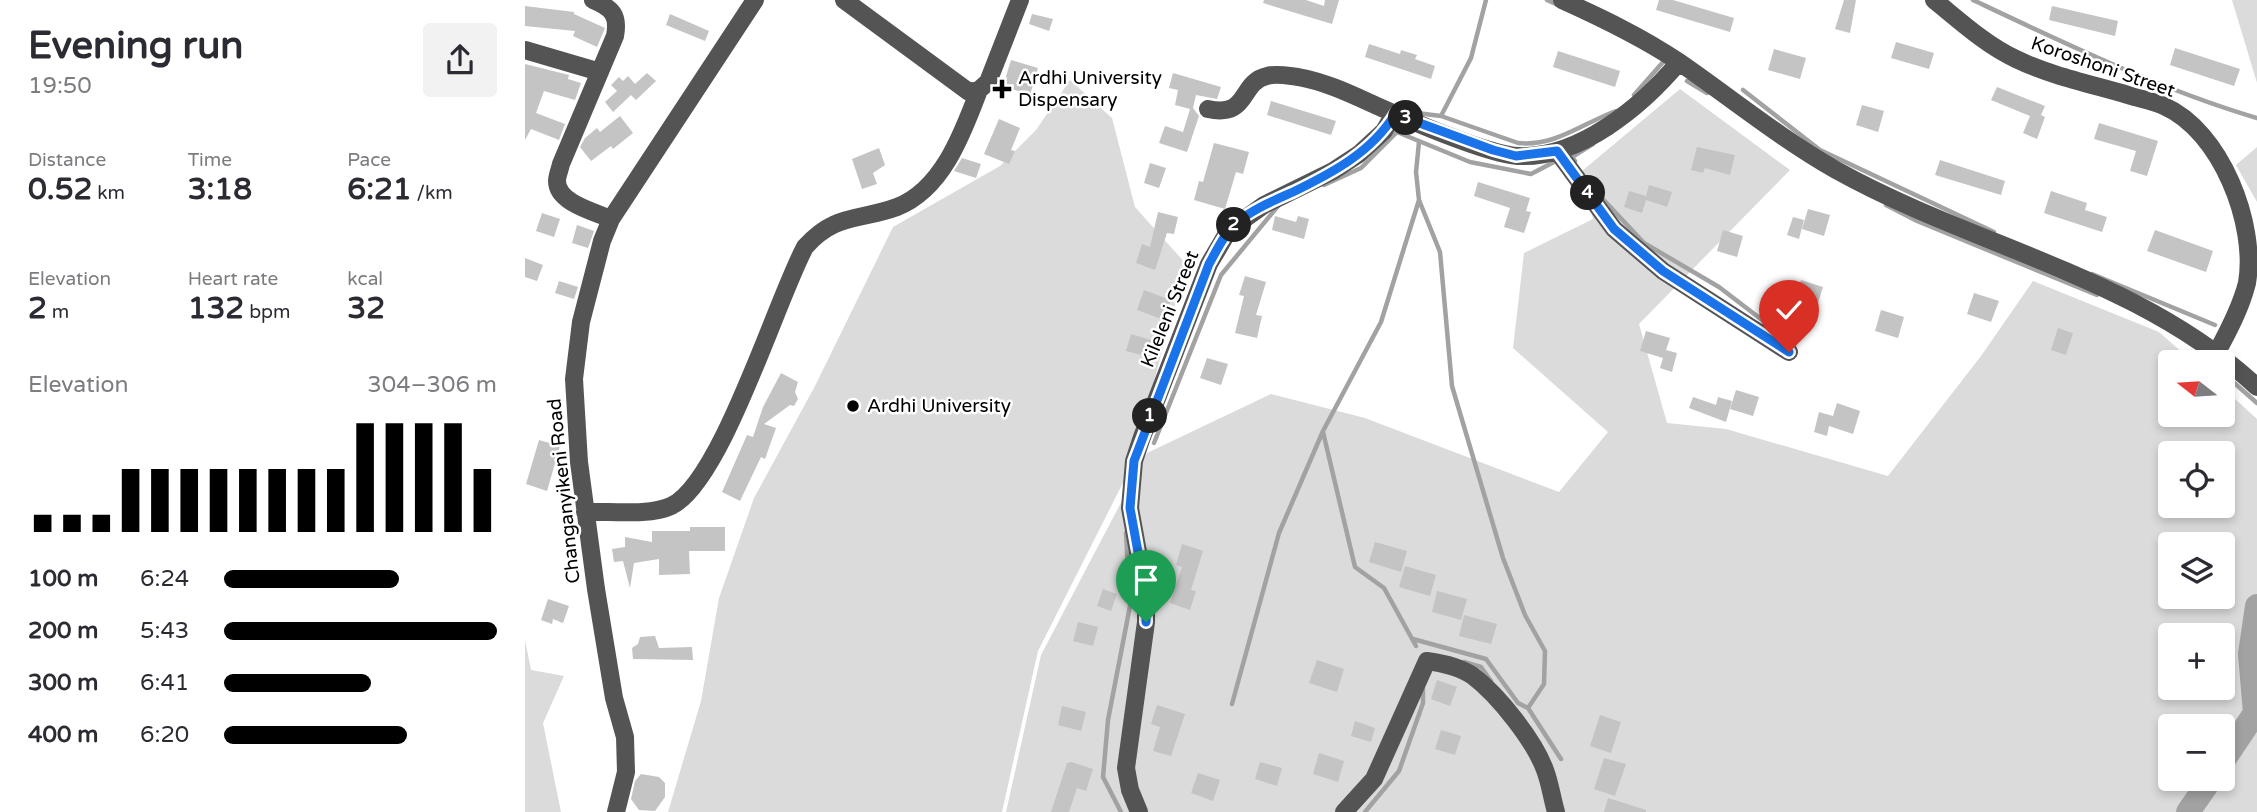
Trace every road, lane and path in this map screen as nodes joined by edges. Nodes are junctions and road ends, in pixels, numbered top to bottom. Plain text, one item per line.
1 (593, 0) edge
2 (755, 0) edge
3 (844, 0) edge
4 (1020, 0) edge
5 (1562, 0) edge
6 (1934, 0) edge
7 (525, 50) edge
8 (1679, 62) junction
9 (600, 72) junction
10 (979, 90) junction
11 (1208, 109) dead end
12 (1395, 114) junction
13 (1557, 151) junction
14 (611, 219) junction
15 (2214, 350) edge
16 (2218, 350) edge
17 (1789, 352) dead end
18 (2235, 368) edge
19 (2257, 387) edge
20 (585, 512) junction
21 (616, 812) edge
22 (1139, 812) edge
23 (1344, 812) edge
24 (1556, 812) edge

1 - 9 street
2 - 14 street, Changanyikeni Road
3 - 10 street
4 - 10 street
5 - 8 street
6 - 16 street, Koroshoni Street
7 - 9 street
8 - 13 street
8 - 15 street
9 - 14 street
10 - 20 street
11 - 12 street
12 - 13 street
12 - 22 street, Kileleni Street
13 - 17 street
14 - 20 street, Changanyikeni Road
18 - 19 street
20 - 21 street, Changanyikeni Road
23 - 24 street

